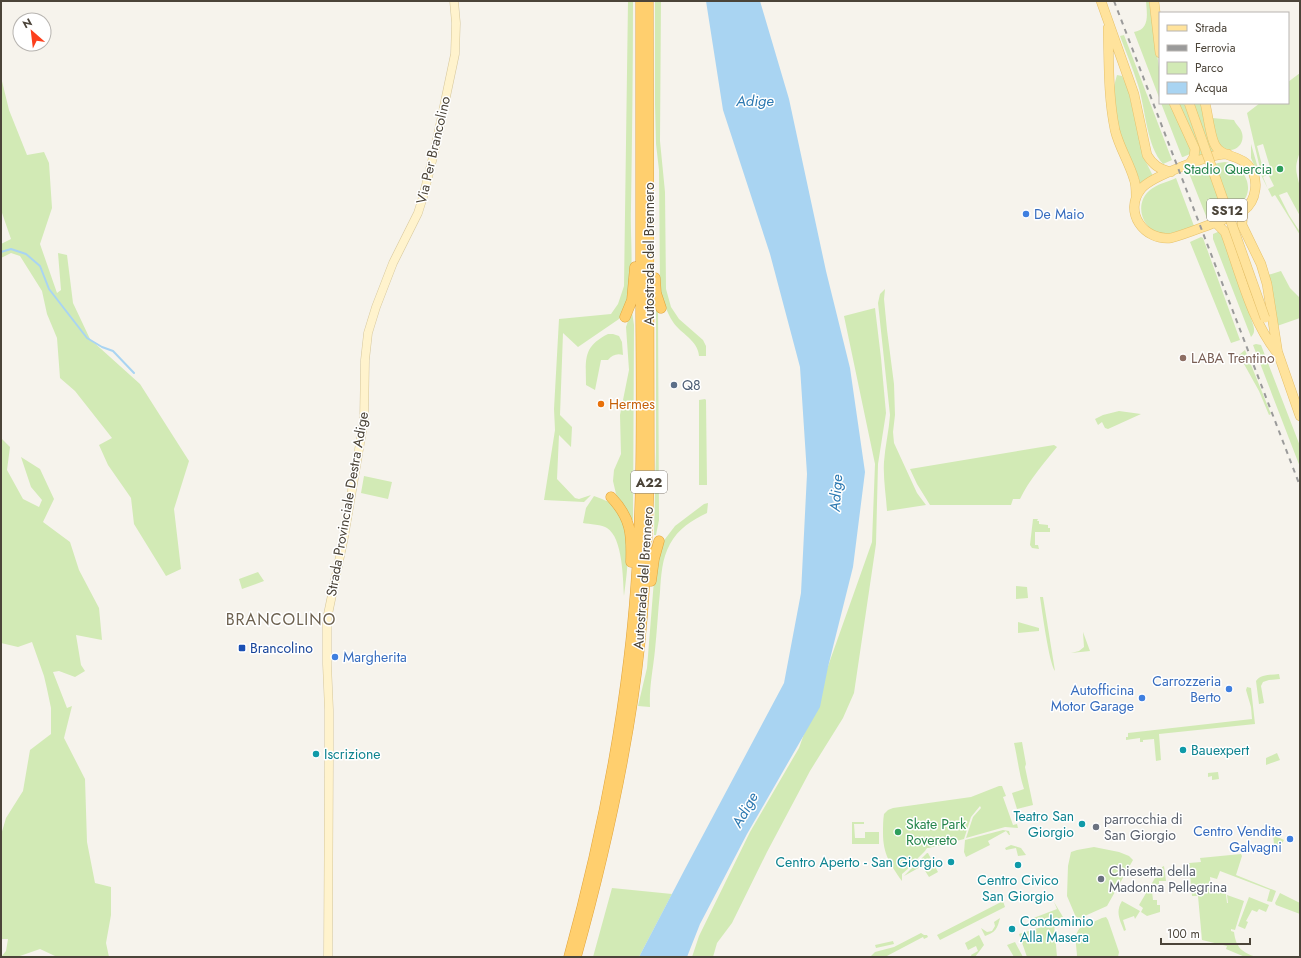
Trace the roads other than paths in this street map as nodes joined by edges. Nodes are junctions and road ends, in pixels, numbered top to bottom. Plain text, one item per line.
1 (454, 1) edge
2 (640, 1) edge
3 (648, 1) edge
4 (1101, 1) edge
5 (1154, 1) edge
6 (1160, 12) edge
7 (1159, 17) edge
8 (1108, 21) junction
9 (1159, 44) edge
10 (1174, 104) edge
11 (1189, 104) edge
12 (1205, 104) edge
13 (1228, 154) junction
14 (1189, 165) junction
15 (1171, 172) junction
16 (1136, 198) junction
17 (641, 206) junction
18 (1243, 211) junction
19 (649, 217) junction
20 (1215, 222) junction
21 (661, 308) dead end
22 (373, 315) joint
23 (625, 317) dead end
24 (1278, 354) junction
25 (1300, 416) edge
26 (610, 497) dead end
27 (659, 542) dead end
28 (635, 599) junction
29 (641, 620) junction
30 (328, 957) edge
31 (569, 957) edge
32 (576, 957) edge

1 - 22 main road, Via Per Brancolino
2 - 17 highway, Autostrada del Brennero / A22
3 - 19 highway, Autostrada del Brennero / A22
4 - 8 main road
5 - 6 main road
5 - 7 main road
5 - 9 main road
8 - 15 main road
8 - 16 main road
10 - 14 main road
11 - 24 main road, SS12, bridge
12 - 13 main road
13 - 14 main road
13 - 18 main road
14 - 15 main road
15 - 16 main road
16 - 20 main road
17 - 23 highway
17 - 28 highway, Autostrada del Brennero / A22
18 - 20 main road
18 - 24 main road
19 - 21 highway
19 - 29 highway, Autostrada del Brennero / A22
20 - 24 main road
22 - 30 main road, Strada Provinciale Destra Adige
24 - 25 main road, SS12
26 - 28 highway
27 - 29 highway
28 - 31 highway, Autostrada del Brennero / A22
29 - 32 highway, Autostrada del Brennero / A22

